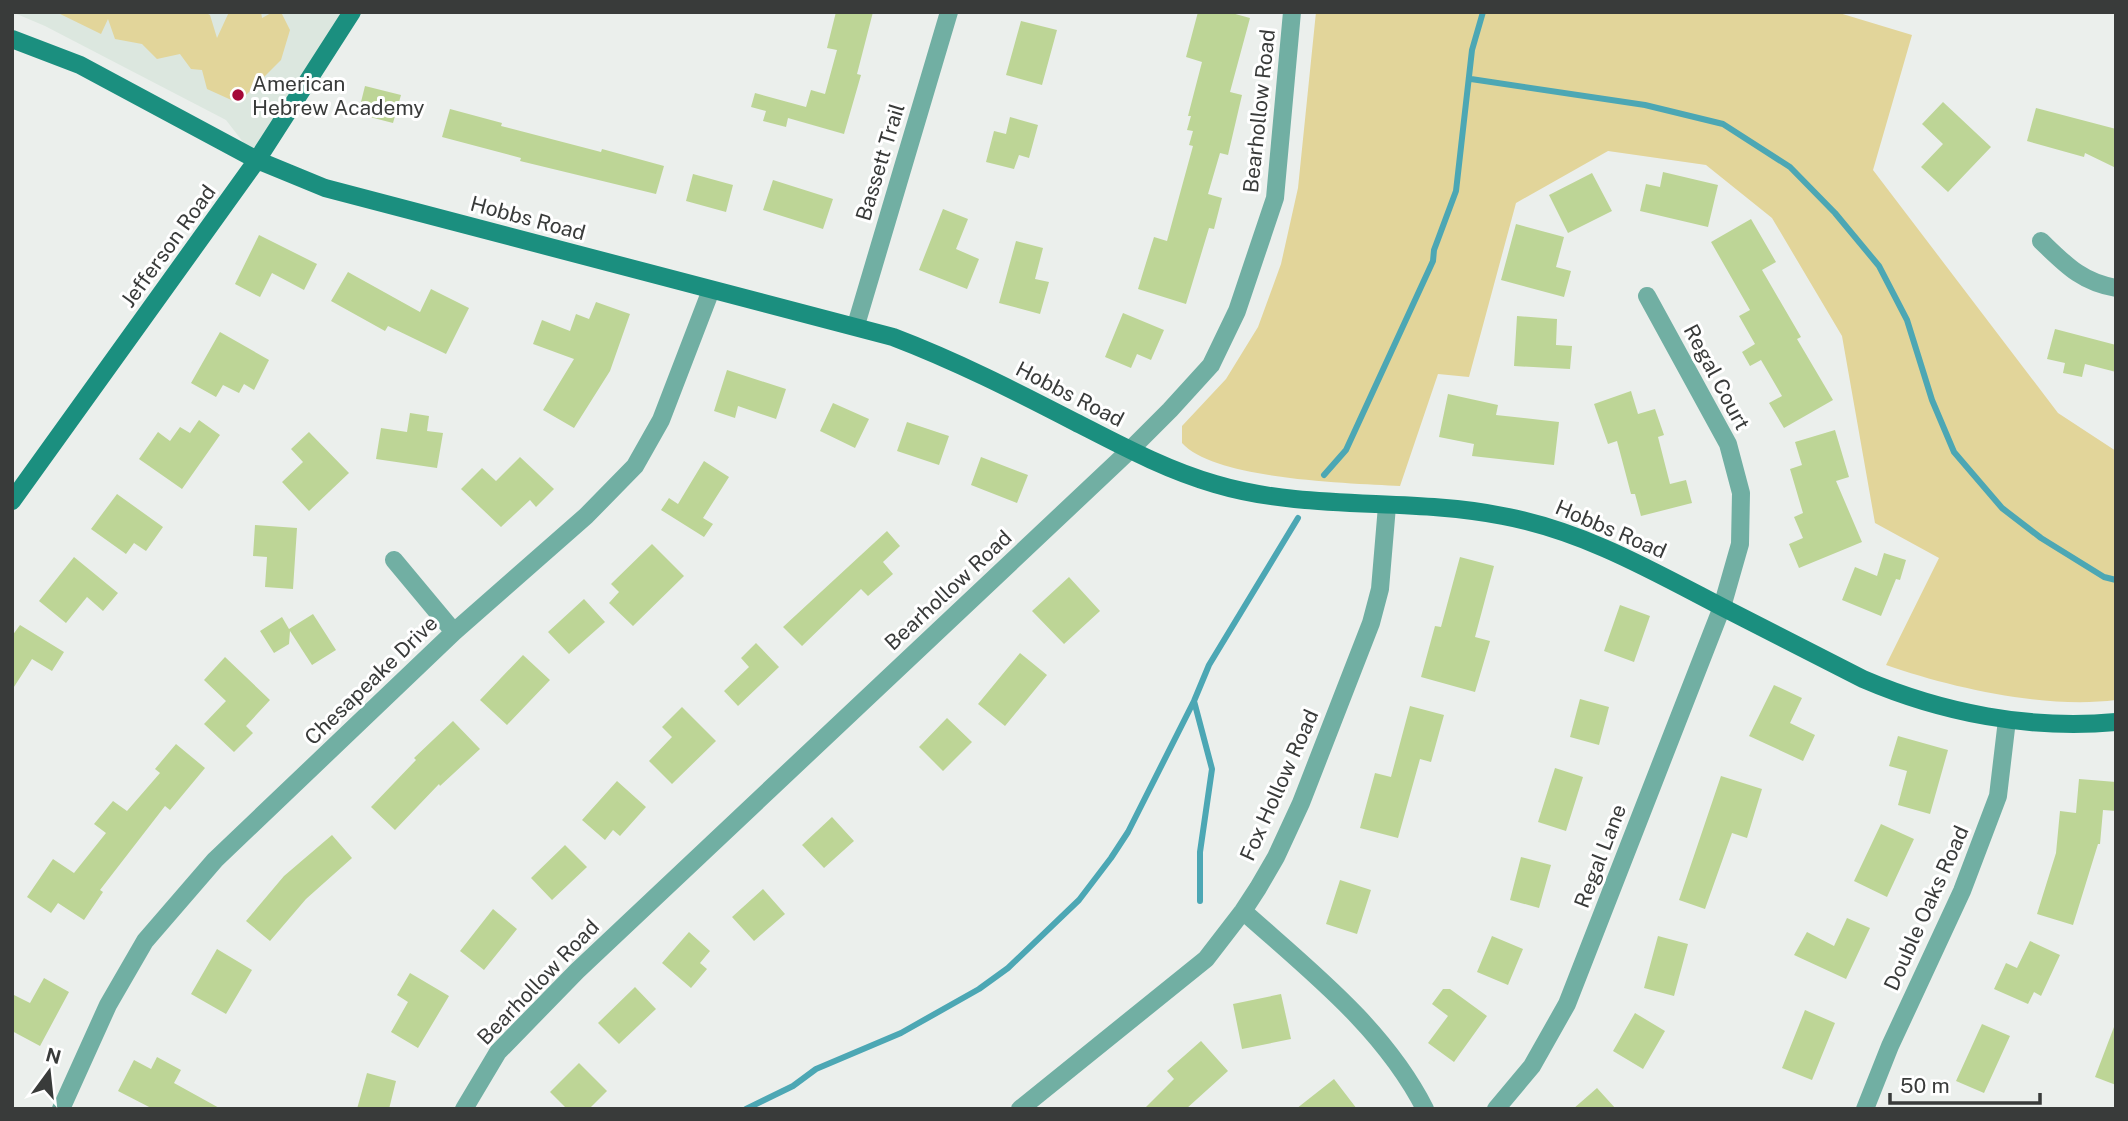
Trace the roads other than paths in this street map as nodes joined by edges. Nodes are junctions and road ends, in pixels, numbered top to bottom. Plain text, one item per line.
1 (352, 12) edge
2 (949, 12) edge
3 (1292, 12) edge
4 (12, 39) edge
5 (257, 160) junction
6 (2041, 240) dead end
7 (2116, 288) edge
8 (711, 290) junction
9 (1647, 296) dead end
10 (856, 325) junction
11 (1129, 450) junction
12 (12, 501) edge
13 (1387, 506) junction
14 (394, 560) dead end
15 (1722, 607) junction
16 (454, 632) junction
17 (2007, 720) junction
18 (2116, 722) edge
19 (1243, 911) junction
20 (61, 1109) edge
21 (464, 1109) edge
22 (1020, 1109) edge
23 (1425, 1109) edge
24 (1496, 1109) edge
25 (1865, 1109) edge

1 - 5 street, Jefferson Road
2 - 10 street, Bassett Trail
3 - 11 street, Bearhollow Road
4 - 5 street, Hobbs Road
5 - 8 street, Hobbs Road
5 - 12 street, Jefferson Road
6 - 7 street
8 - 10 street, Hobbs Road
8 - 16 street, Chesapeake Drive
9 - 15 street, Regal Court
10 - 11 street, Hobbs Road
11 - 13 street, Hobbs Road
11 - 21 street, Bearhollow Road
13 - 15 street, Hobbs Road
13 - 19 street, Fox Hollow Road
14 - 16 street
15 - 17 street, Hobbs Road
15 - 24 street, Regal Lane
16 - 20 street, Chesapeake Drive
17 - 18 street, Hobbs Road
17 - 25 street, Double Oaks Road
19 - 22 street, Fox Hollow Road
19 - 23 street

